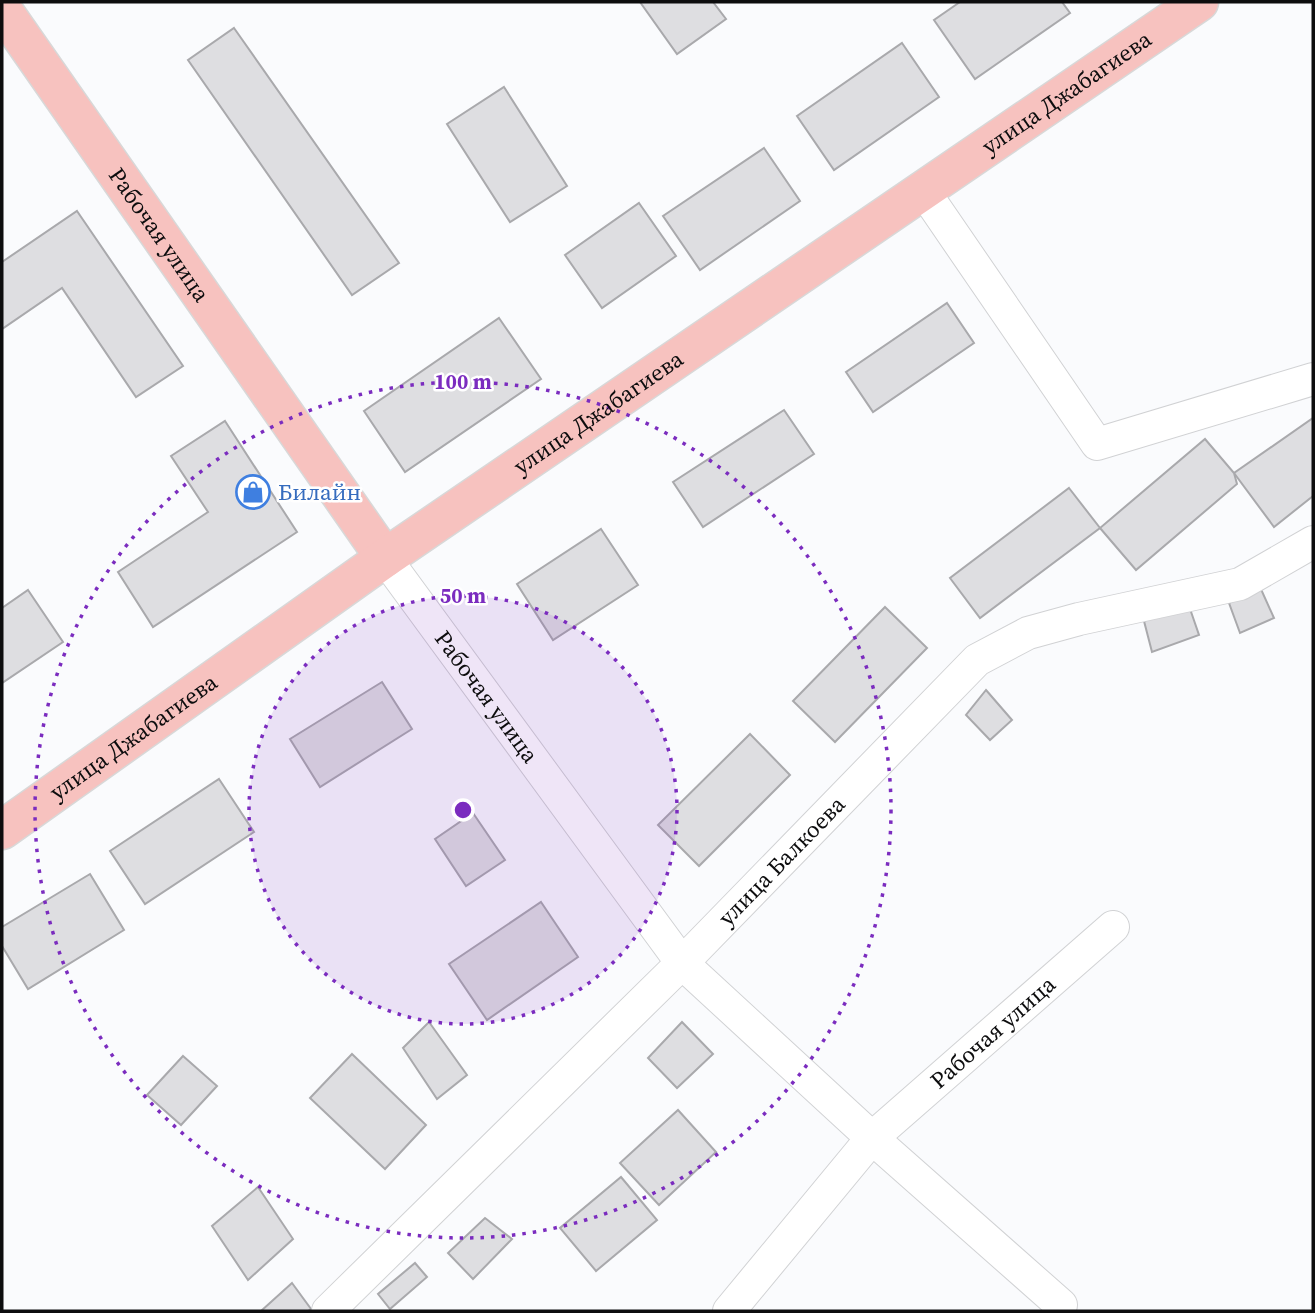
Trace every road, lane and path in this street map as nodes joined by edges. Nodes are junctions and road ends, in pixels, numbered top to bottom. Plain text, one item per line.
1 (1199, 2) edge
2 (2, 9) edge
3 (923, 190) junction
4 (1313, 379) edge
5 (1313, 542) edge
6 (385, 558) junction
7 (2, 830) edge
8 (1113, 927) dead end
9 (681, 963) junction
10 (872, 1138) junction
11 (1061, 1305) dead end
12 (328, 1311) edge
13 (729, 1311) edge

1 - 3 main road, улица Джабагиева
2 - 6 main road, Рабочая улица
3 - 4 street
3 - 6 main road, улица Джабагиева
5 - 9 street, улица Балкоева
6 - 7 main road, улица Джабагиева
6 - 9 street, Рабочая улица
8 - 10 street, Рабочая улица
9 - 10 street, Рабочая улица
9 - 12 street, улица Балкоева
10 - 11 street, Рабочая улица
10 - 13 street, Рабочая улица

